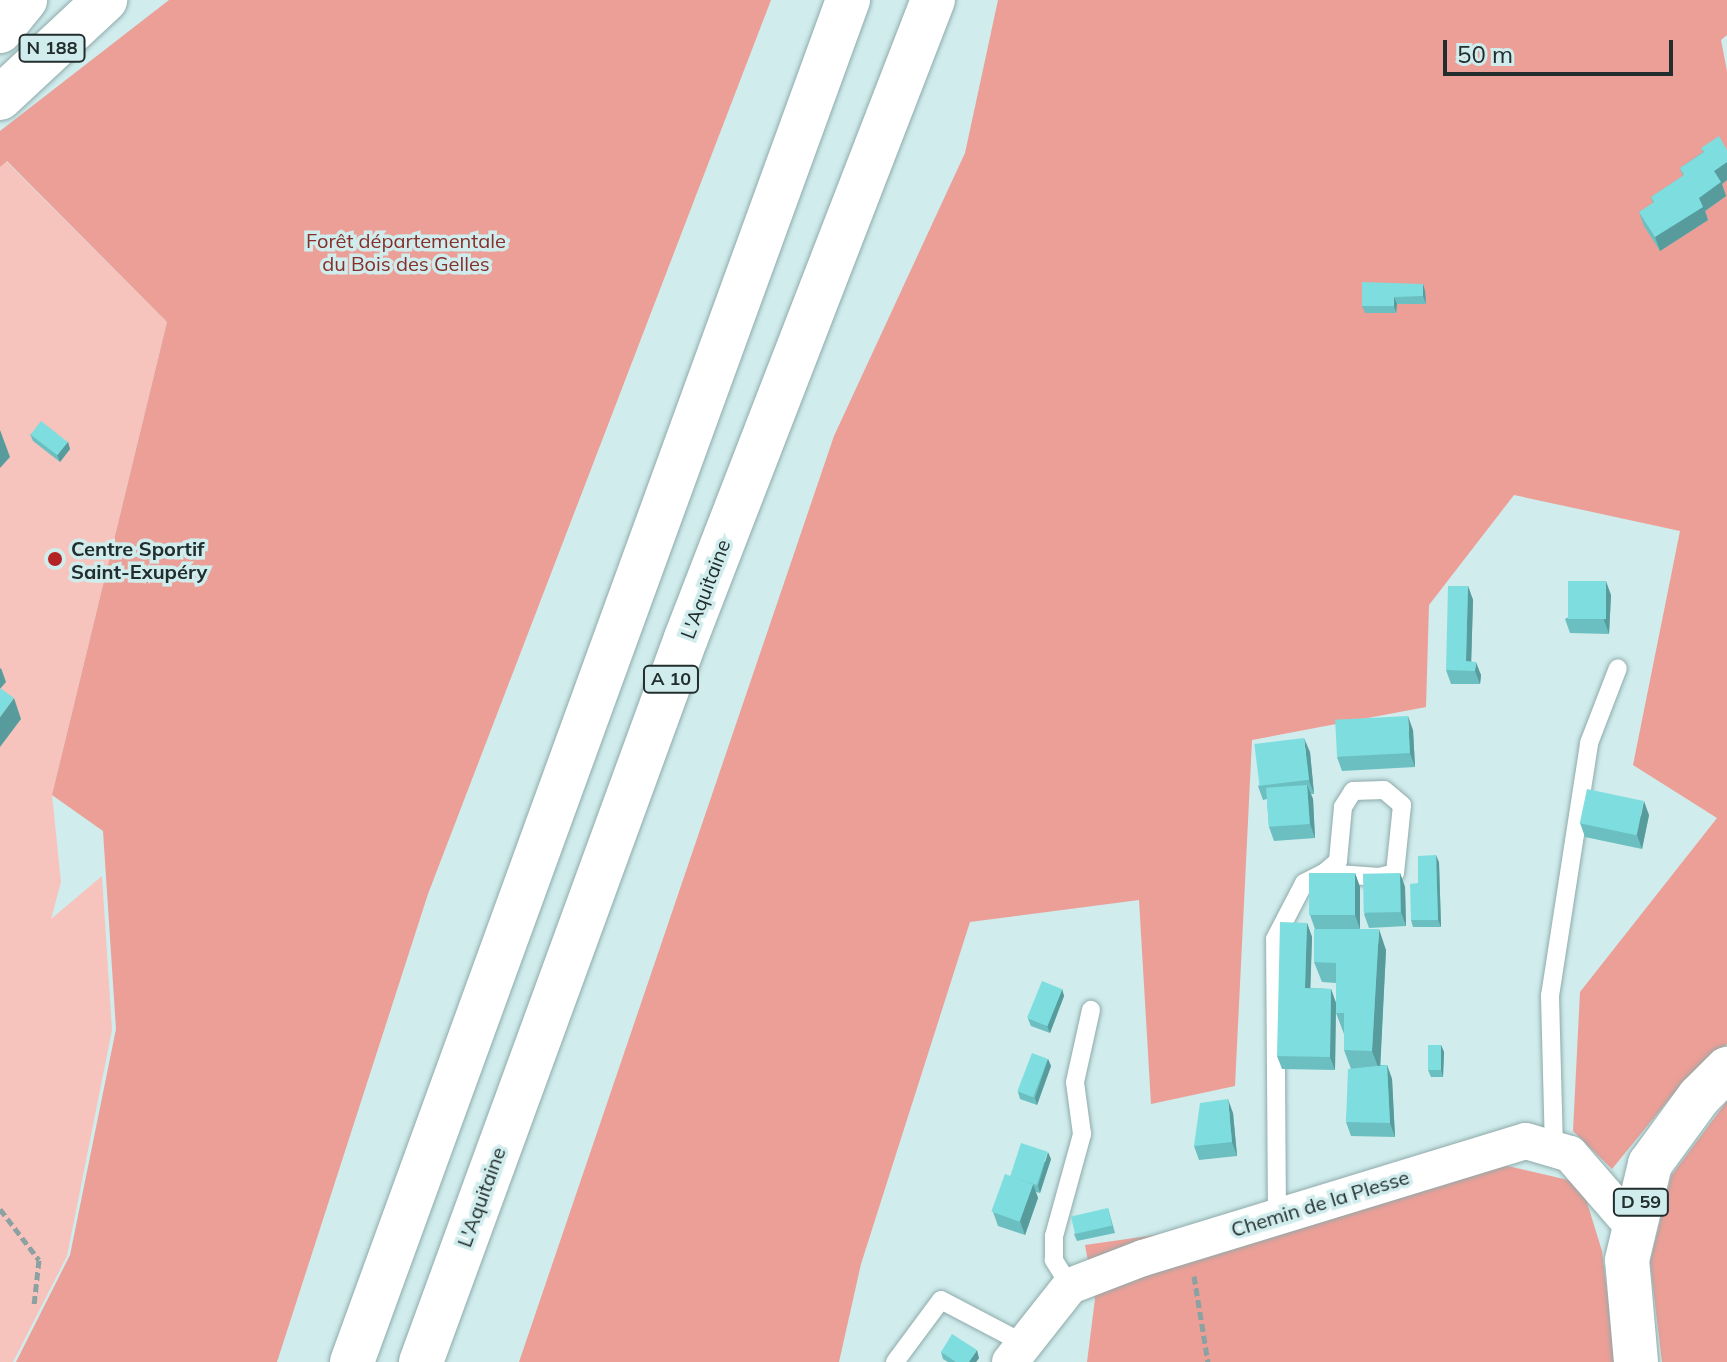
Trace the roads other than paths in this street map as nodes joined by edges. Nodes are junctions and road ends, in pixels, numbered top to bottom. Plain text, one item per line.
1 (25, 0) edge
2 (105, 0) edge
3 (848, 0) edge
4 (933, 0) edge
5 (0, 31) edge
6 (0, 98) edge
7 (1618, 668) dead end
8 (1324, 873) junction
9 (1091, 1010) dead end
10 (1727, 1069) edge
11 (1554, 1149) junction
12 (1277, 1216) junction
13 (1635, 1229) junction
14 (1070, 1286) junction
15 (1016, 1352) edge
16 (352, 1362) edge
17 (421, 1362) edge
18 (895, 1362) edge
19 (1636, 1362) edge

1 - 5 main road, N 188
2 - 6 main road, N 188
3 - 16 main road
4 - 17 main road, L'Aquitaine / A 10
7 - 11 lane
8 - 8 lane
8 - 12 lane
9 - 14 lane
10 - 13 main road, D 59
11 - 12 street, Chemin de la Plesse
11 - 13 street, Chemin de la Plesse
12 - 14 street, Chemin de la Plesse
13 - 19 main road, D 59
14 - 15 street
15 - 18 lane

